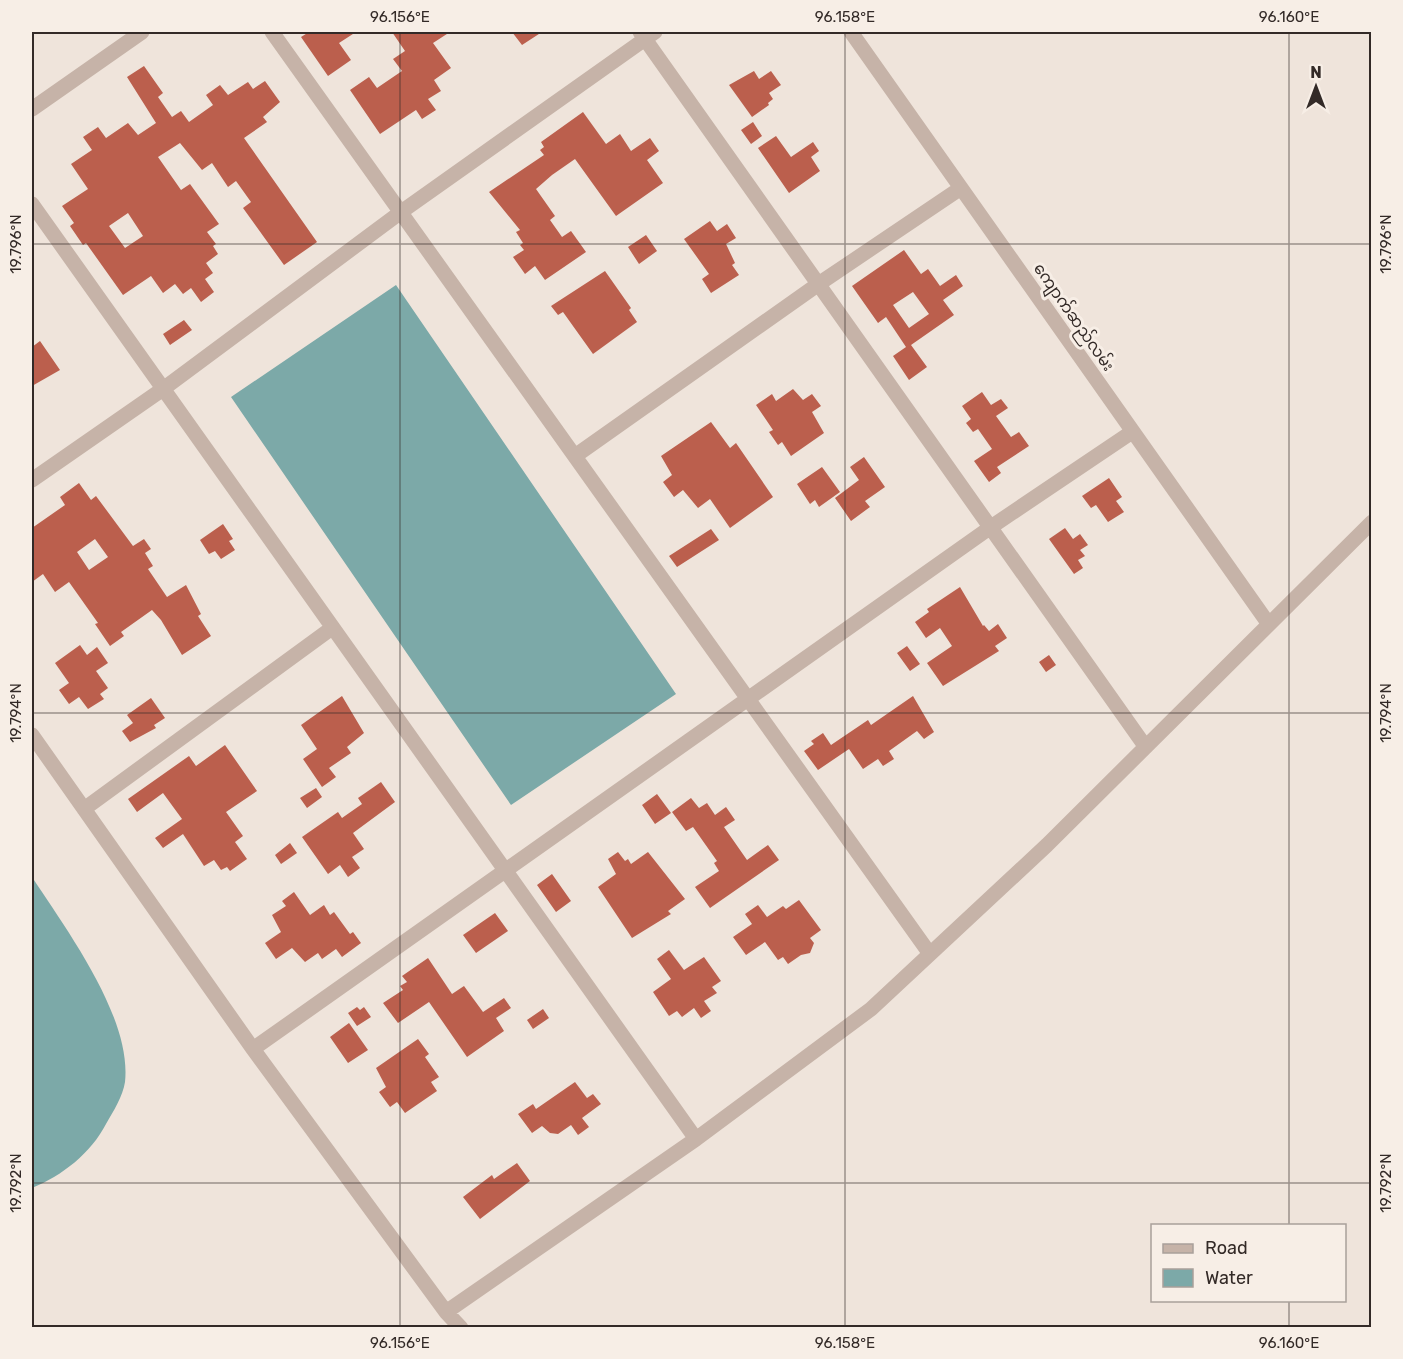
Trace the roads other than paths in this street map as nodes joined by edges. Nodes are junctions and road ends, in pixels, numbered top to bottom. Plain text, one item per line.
1 (142, 32) edge
2 (272, 32) edge
3 (851, 32) edge
4 (646, 34) edge
5 (32, 109) edge
6 (961, 188) junction
7 (32, 204) edge
8 (401, 212) junction
9 (820, 284) junction
10 (163, 389) junction
11 (1132, 432) junction
12 (575, 456) junction
13 (32, 480) edge
14 (1371, 522) edge
15 (991, 527) junction
16 (1268, 623) junction
17 (332, 628) junction
18 (749, 700) junction
19 (32, 735) edge
20 (1145, 746) junction
21 (84, 809) junction
22 (506, 872) junction
23 (930, 954) junction
24 (253, 1049) junction
25 (696, 1139) junction
26 (446, 1312) junction
27 (460, 1328) edge

1 - 5 street
2 - 8 street
3 - 6 street, ကျောက်ဆည်လမ်း
4 - 8 street
4 - 9 street
6 - 9 street
6 - 11 street, ကျောက်ဆည်လမ်း
7 - 10 street
8 - 10 street
8 - 12 street
9 - 12 street
9 - 15 street
10 - 13 street
10 - 17 street
11 - 15 street
11 - 16 street, ကျောက်ဆည်လမ်း
12 - 18 street
14 - 16 street
15 - 18 street
15 - 20 street
16 - 20 street
17 - 21 street
17 - 22 street
18 - 22 street
18 - 23 street
19 - 21 street
20 - 23 street
21 - 24 street
22 - 24 street
22 - 25 street
23 - 25 street
24 - 26 street
25 - 26 street
26 - 27 street

